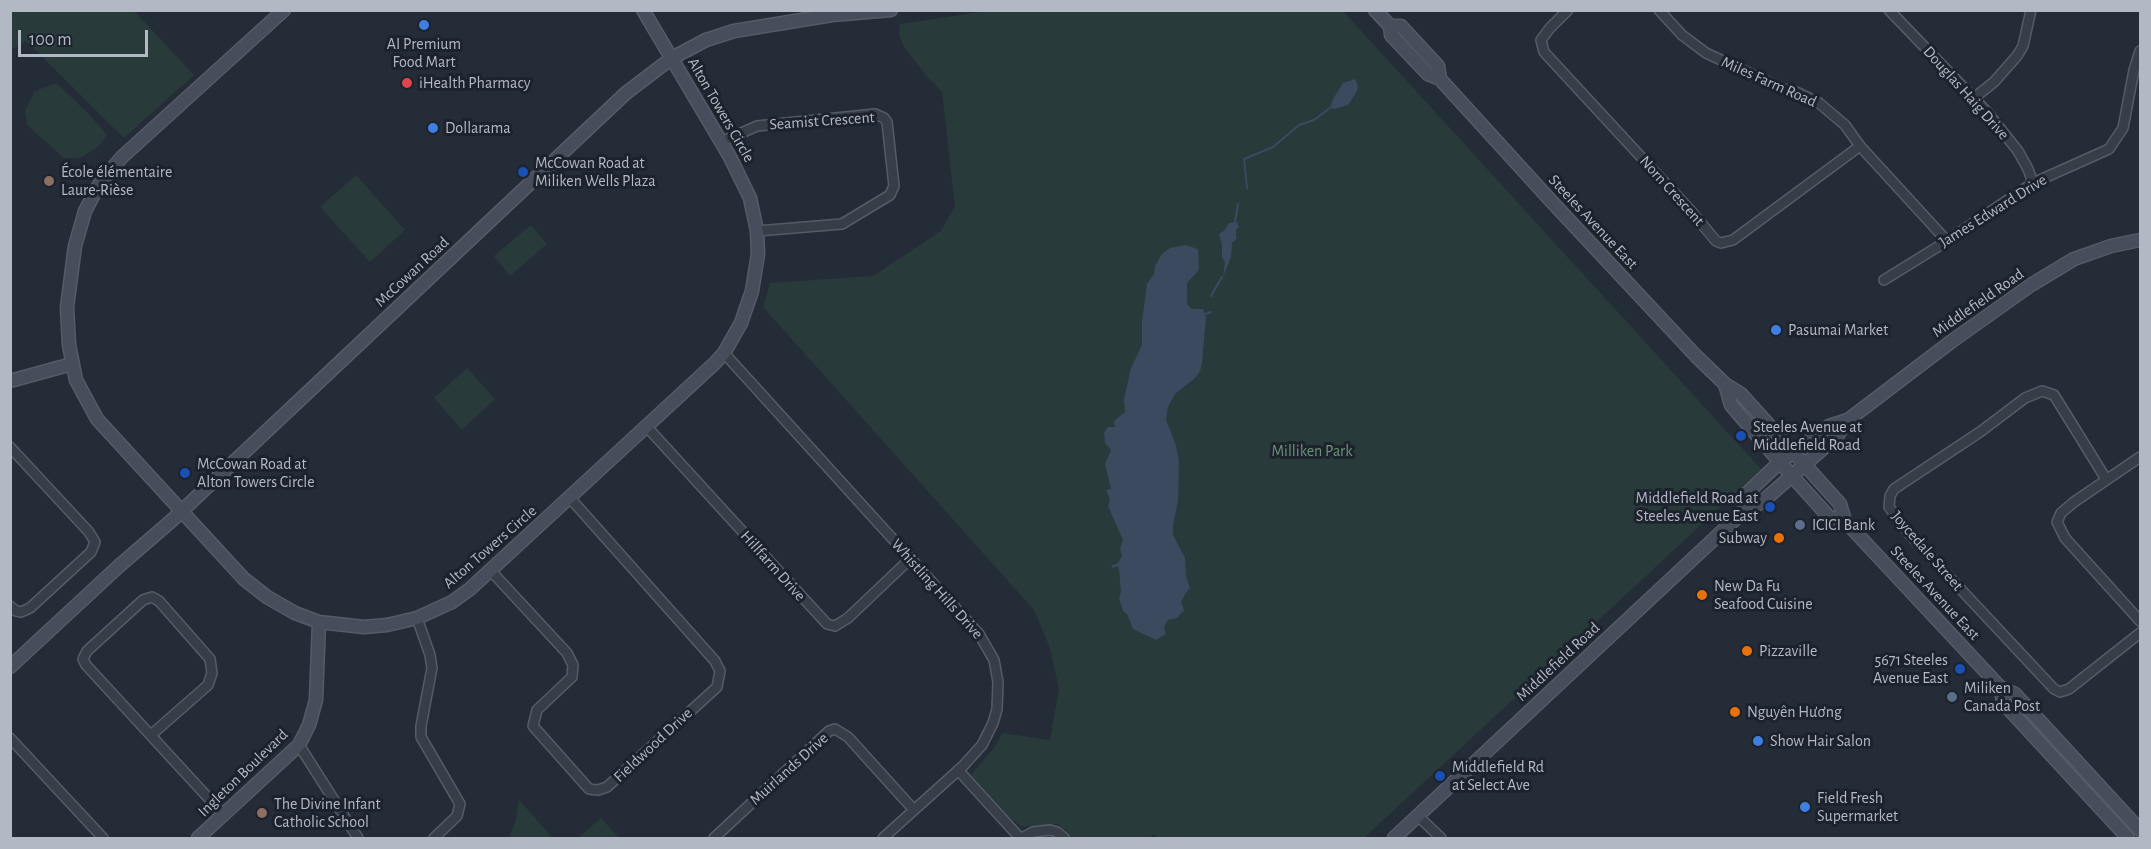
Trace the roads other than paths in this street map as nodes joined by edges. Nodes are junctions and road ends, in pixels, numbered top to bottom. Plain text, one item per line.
1 (284, 10) edge
2 (643, 10) edge
3 (891, 10) edge
4 (1375, 10) edge
5 (1568, 10) edge
6 (1659, 10) edge
7 (1889, 10) edge
8 (2031, 10) edge
9 (2140, 51) edge
10 (672, 58) junction
11 (1974, 98) junction
12 (722, 142) junction
13 (1860, 147) junction
14 (2033, 183) junction
15 (757, 231) junction
16 (2140, 240) edge
17 (1947, 241) junction
18 (1884, 280) dead end
19 (724, 353) junction
20 (72, 364) junction
21 (10, 381) edge
22 (1725, 384) junction
23 (1848, 420) junction
24 (647, 427) junction
25 (10, 447) edge
26 (1792, 452) junction
27 (2140, 457) edge
28 (1780, 462) junction
29 (1803, 464) junction
30 (1792, 476) junction
31 (2106, 479) junction
32 (570, 498) junction
33 (1745, 510) junction
34 (182, 512) junction
35 (1845, 522) junction
36 (910, 559) junction
37 (491, 570) junction
38 (10, 606) edge
39 (417, 618) junction
40 (2140, 621) edge
41 (319, 622) junction
42 (2140, 633) edge
43 (10, 666) edge
44 (2000, 687) junction
45 (151, 735) junction
46 (10, 738) edge
47 (299, 745) junction
48 (958, 770) junction
49 (914, 810) junction
50 (224, 814) junction
51 (1418, 816) junction
52 (2140, 830) edge
53 (103, 838) edge
54 (198, 838) edge
55 (358, 838) edge
56 (434, 838) edge
57 (714, 838) edge
58 (883, 838) edge
59 (1021, 838) edge
60 (1064, 838) edge
61 (1394, 838) edge
62 (1442, 838) edge
63 (2128, 838) edge

1 - 20 main road, Alton Towers Circle
2 - 10 main road, Alton Towers Circle
3 - 10 main road, McCowan Road
4 - 22 main road, Steeles Avenue East
5 - 13 street, Norn Crescent
6 - 13 street, Miles Farm Road
7 - 11 street, Douglas Haig Drive
8 - 11 street
9 - 14 street, James Edward Drive
10 - 12 main road, Alton Towers Circle
10 - 34 main road, McCowan Road
11 - 14 street, Douglas Haig Drive
12 - 15 main road, Alton Towers Circle
12 - 15 street, Seamist Crescent
13 - 17 street, Miles Farm Road
14 - 17 street, James Edward Drive
15 - 19 main road, Alton Towers Circle
16 - 23 main road, Middlefield Road
17 - 18 street, James Edward Drive
19 - 24 main road, Alton Towers Circle
19 - 36 street, Whistling Hills Drive
20 - 21 main road
20 - 34 main road, Alton Towers Circle
22 - 26 main road, Steeles Avenue East
22 - 28 main road, Steeles Avenue East
23 - 26 main road, Middlefield Road
23 - 29 main road, Middlefield Road
24 - 32 main road, Alton Towers Circle
24 - 36 street, Hillfarm Drive
25 - 38 street
26 - 28 main road, Middlefield Road
26 - 29 main road, Steeles Avenue East
27 - 31 street
28 - 30 main road, Steeles Avenue East
28 - 33 main road, Middlefield Road
29 - 30 main road, Middlefield Road
29 - 35 main road, Steeles Avenue East
30 - 33 main road, Middlefield Road
30 - 35 main road, Steeles Avenue East
31 - 40 street
31 - 42 street, Joycedale Street
32 - 37 main road, Alton Towers Circle
32 - 37 street, Fieldwood Drive
33 - 51 main road, Middlefield Road
34 - 41 main road, Alton Towers Circle
34 - 43 main road, McCowan Road
35 - 44 main road, Steeles Avenue East
36 - 48 street, Whistling Hills Drive
37 - 39 main road, Alton Towers Circle
39 - 41 main road, Alton Towers Circle
39 - 56 street
41 - 47 main road, Ingleton Boulevard
44 - 52 main road, Steeles Avenue East
44 - 63 main road, Steeles Avenue East
45 - 45 street
45 - 50 street
46 - 53 street
47 - 50 main road, Ingleton Boulevard
47 - 55 street
48 - 49 street, Whistling Hills Drive
48 - 59 street
49 - 57 street, Muirlands Drive
49 - 58 street, Whistling Hills Drive
50 - 54 main road, Ingleton Boulevard
51 - 61 main road, Middlefield Road
51 - 62 street
59 - 60 street

